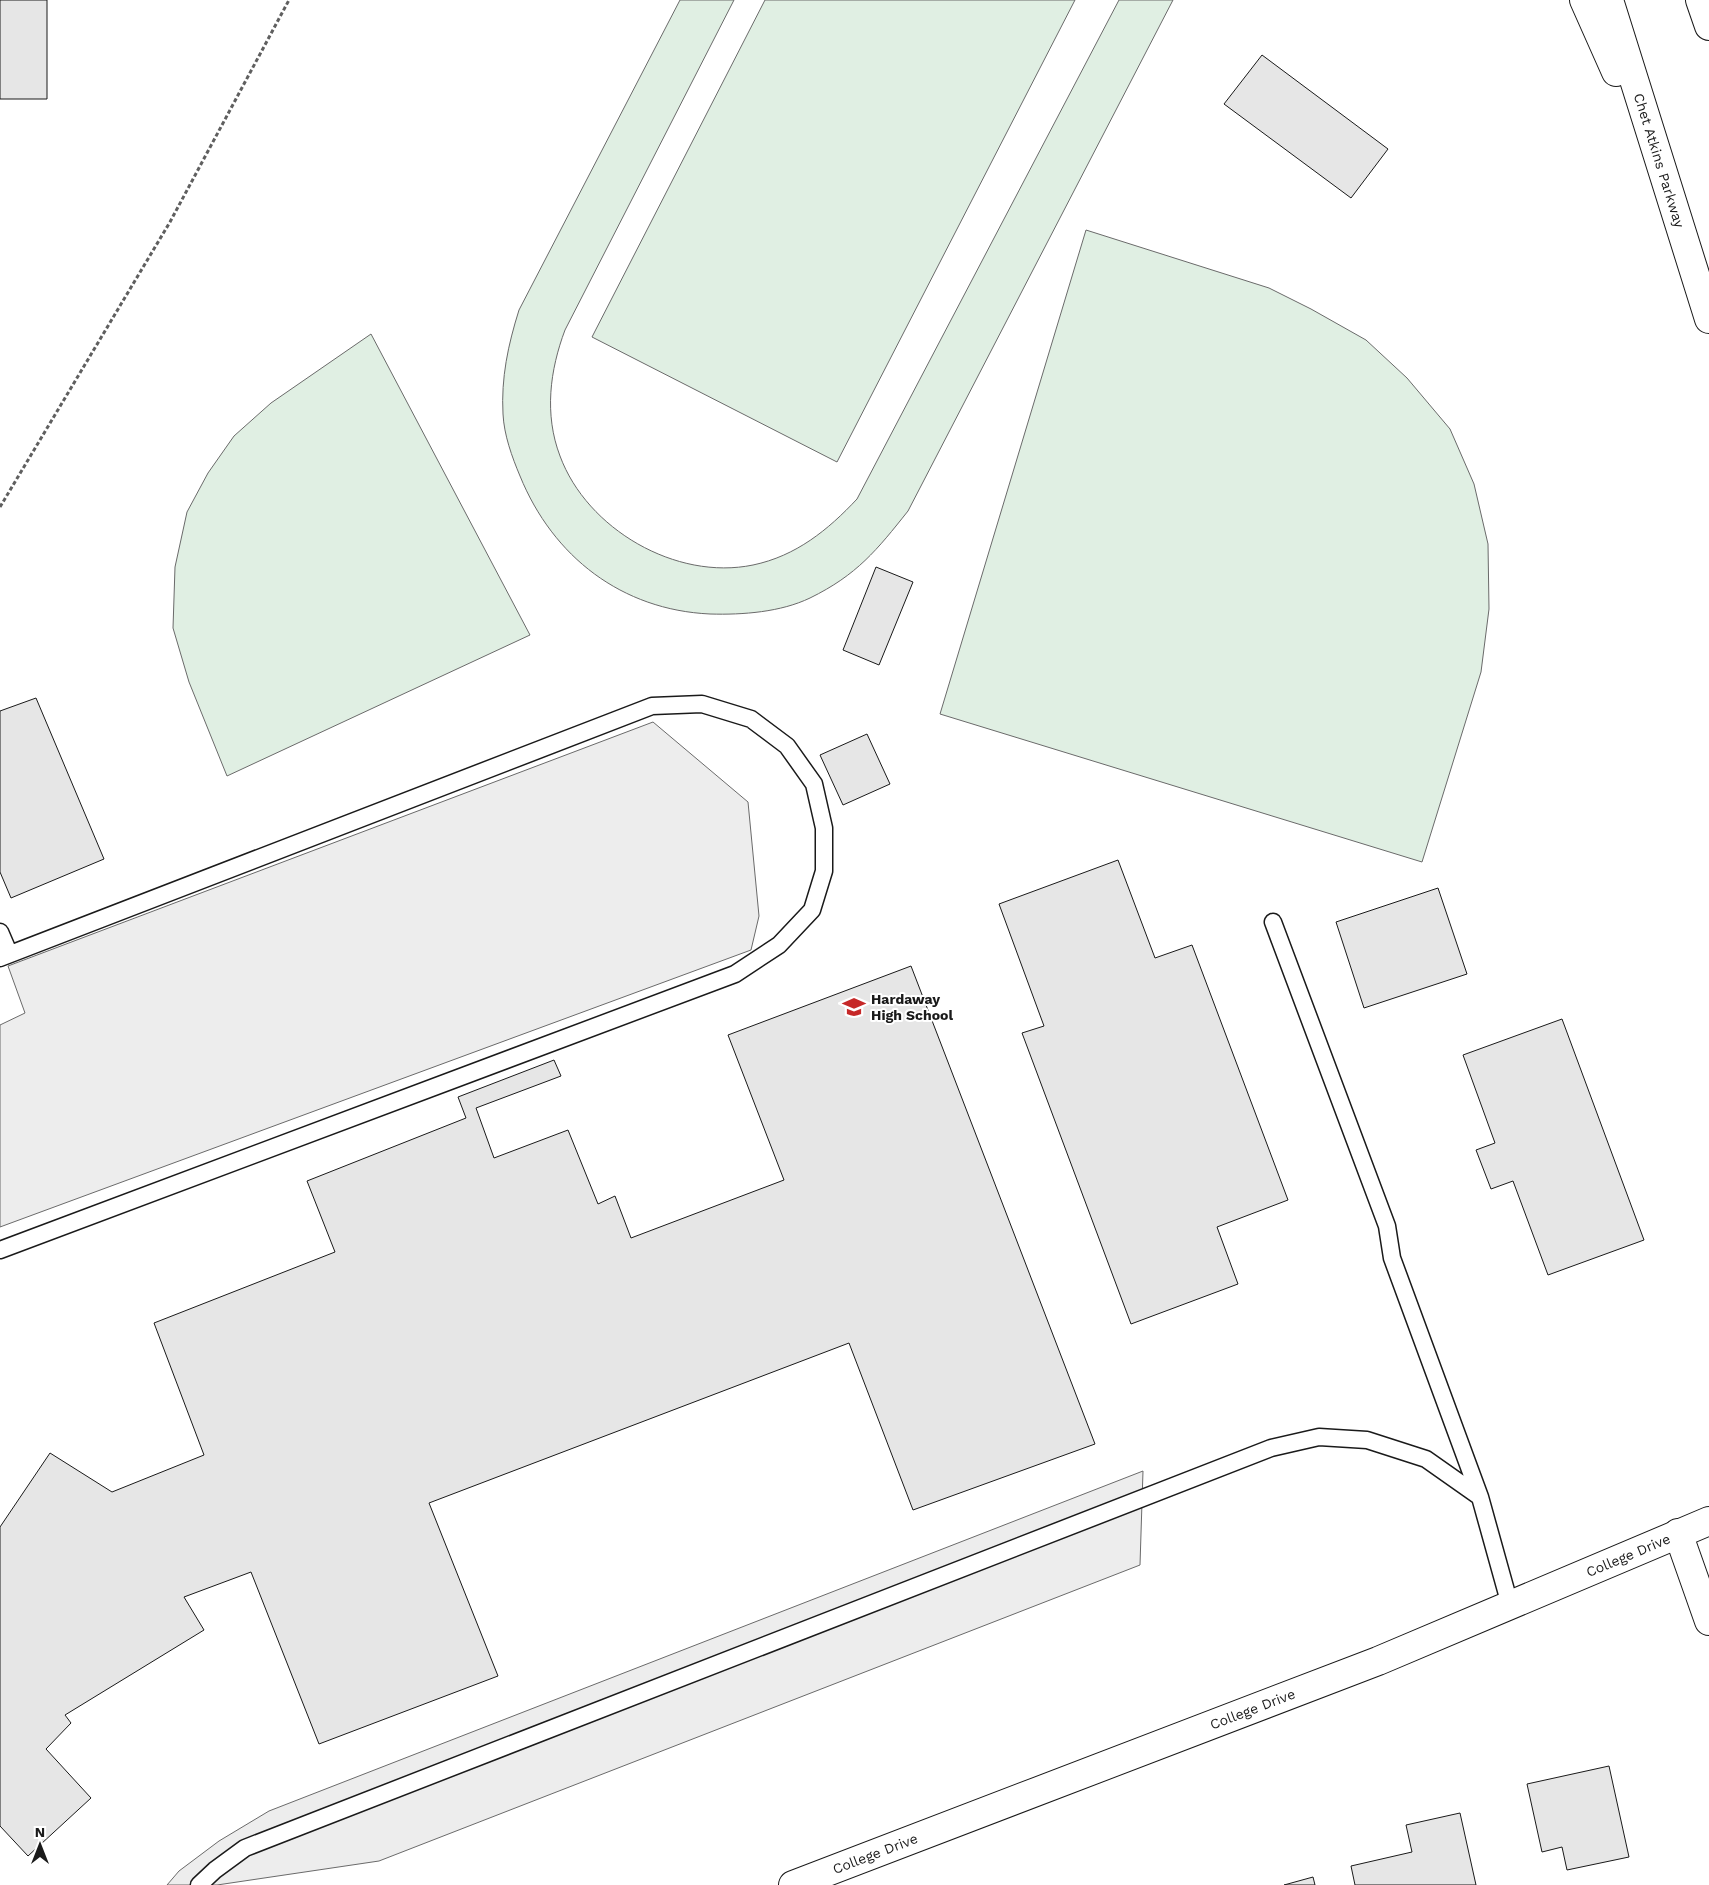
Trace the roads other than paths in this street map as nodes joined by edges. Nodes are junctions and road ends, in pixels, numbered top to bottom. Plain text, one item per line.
1 (1584, 0) edge
2 (1609, 0) edge
3 (1700, 0) edge
4 (1709, 26) edge
5 (1666, 181) junction
6 (1709, 319) edge
7 (1273, 922) dead end
8 (0, 932) edge
9 (4, 955) edge
10 (0, 1250) edge
11 (1480, 1497) junction
12 (1709, 1520) edge
13 (1678, 1533) junction
14 (1510, 1604) junction
15 (1709, 1621) edge
16 (799, 1884) edge
17 (199, 1885) edge

1 - 5 main road
2 - 5 main road, Chet Atkins Parkway
3 - 4 main road
5 - 6 main road, Chet Atkins Parkway
7 - 11 lane
8 - 9 lane
9 - 10 lane
11 - 14 lane
11 - 17 lane
12 - 13 main road, College Drive
13 - 14 main road, College Drive
13 - 15 main road
14 - 16 main road, College Drive

